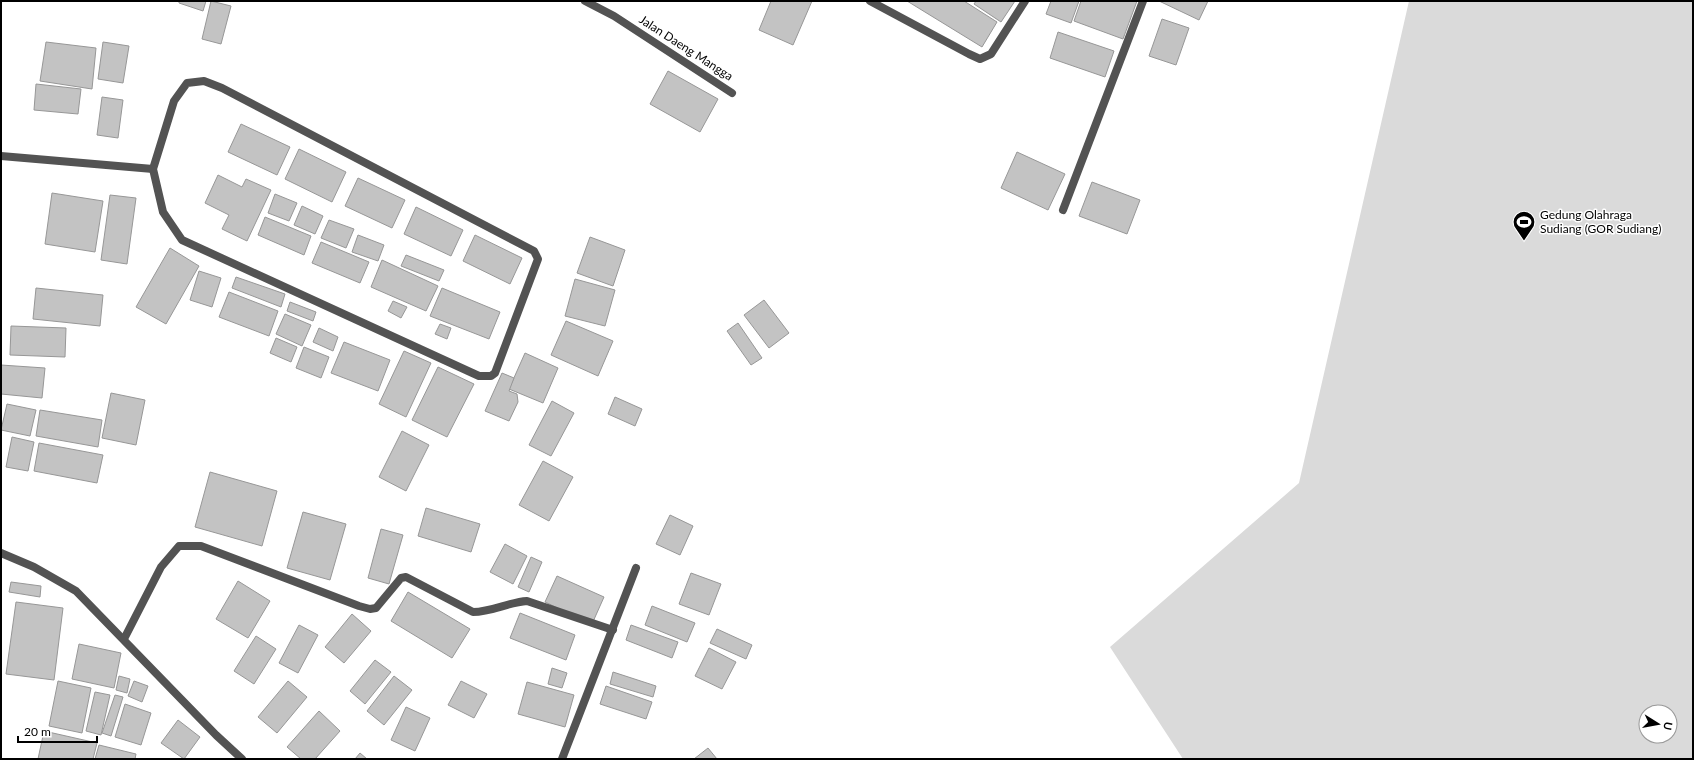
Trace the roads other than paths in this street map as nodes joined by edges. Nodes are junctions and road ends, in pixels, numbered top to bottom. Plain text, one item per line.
1 (585, 1) edge
2 (870, 1) edge
3 (1025, 1) edge
4 (1143, 1) edge
5 (732, 93) dead end
6 (1, 156) edge
7 (153, 169) junction
8 (1063, 210) dead end
9 (1, 553) edge
10 (636, 568) dead end
11 (613, 630) junction
12 (124, 639) junction
13 (242, 759) edge
14 (562, 759) edge

1 - 5 street, Jalan Daeng Mangga
2 - 3 street
4 - 8 street
6 - 7 street
7 - 7 street
9 - 12 street
10 - 11 street
11 - 12 street
11 - 14 street
12 - 13 street

